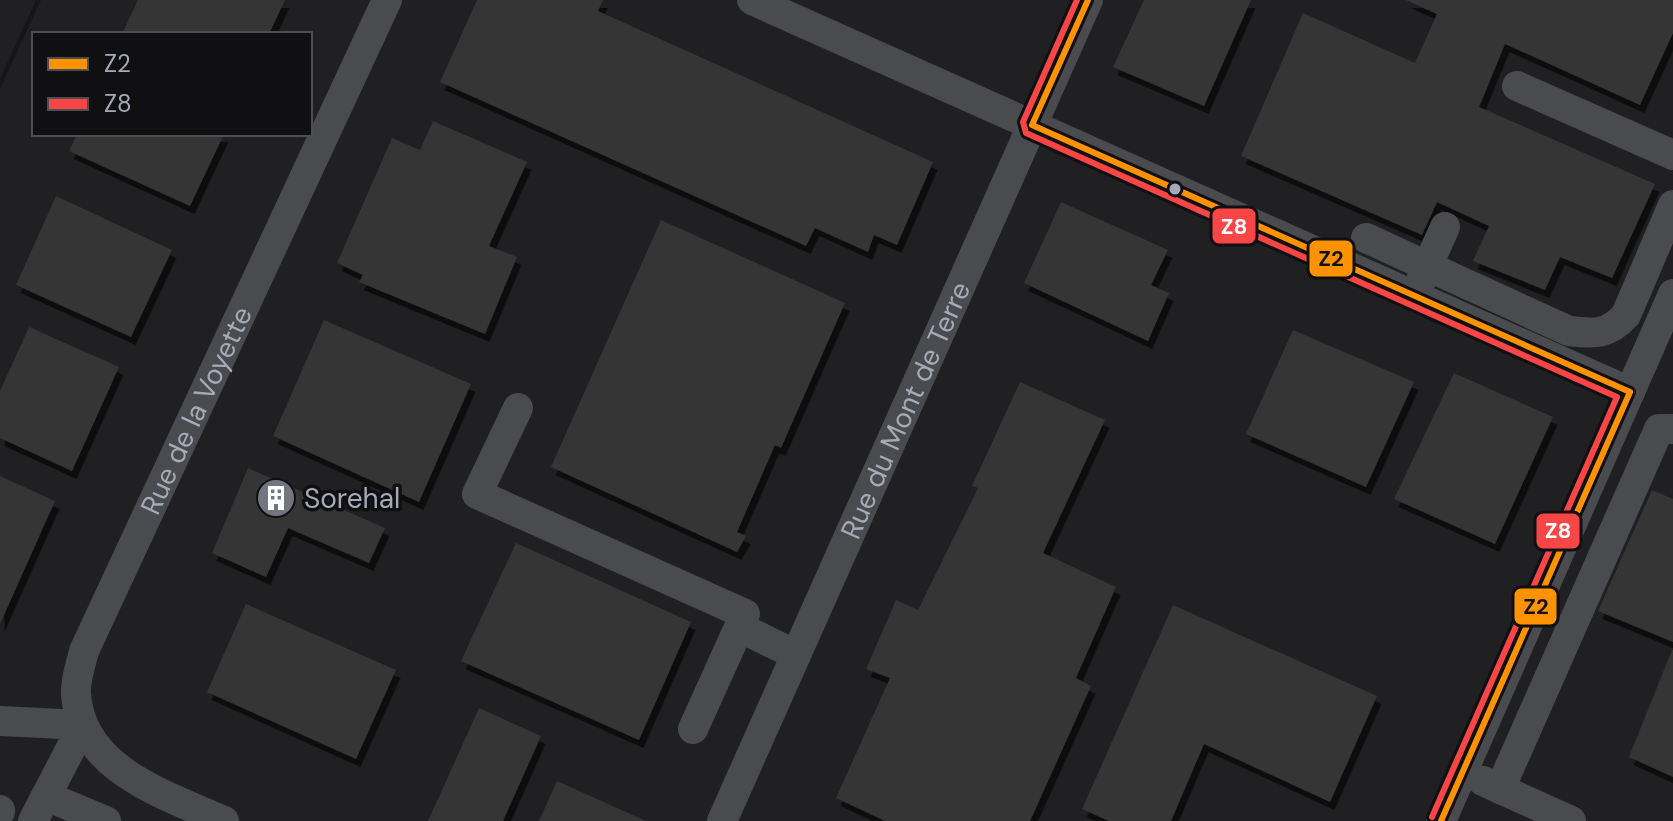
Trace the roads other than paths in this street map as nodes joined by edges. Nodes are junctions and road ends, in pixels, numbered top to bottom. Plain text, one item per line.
1 (387, 0) edge
2 (752, 0) edge
3 (1088, 0) edge
4 (1517, 86) dead end
5 (1032, 125) junction
6 (1673, 155) edge
7 (1673, 205) edge
8 (1445, 227) dead end
9 (1366, 238) dead end
10 (1428, 266) junction
11 (1673, 294) edge
12 (1415, 296) junction
13 (1630, 392) junction
14 (518, 408) dead end
15 (1673, 429) edge
16 (739, 627) junction
17 (796, 655) junction
18 (0, 721) edge
19 (83, 725) junction
20 (693, 729) dead end
21 (1463, 773) junction
22 (1500, 789) junction
23 (40, 808) edge
24 (213, 819) edge
25 (106, 821) edge
26 (722, 821) edge
27 (1441, 821) edge
28 (1571, 821) edge

1 - 19 street, Rue de la Voyette
2 - 5 street
3 - 5 street, Rue du Mont de Terre
4 - 6 street
5 - 12 street
5 - 17 street, Rue du Mont de Terre
7 - 10 street
8 - 10 street
9 - 10 street
10 - 12 street
11 - 13 street
12 - 13 street
13 - 21 street
14 - 16 street
15 - 22 street
16 - 17 street
16 - 20 street
17 - 26 street, Rue du Mont de Terre
18 - 19 street
19 - 23 street
19 - 24 street, Rue de la Voyette
21 - 22 street
21 - 27 street
22 - 28 street
23 - 25 street

